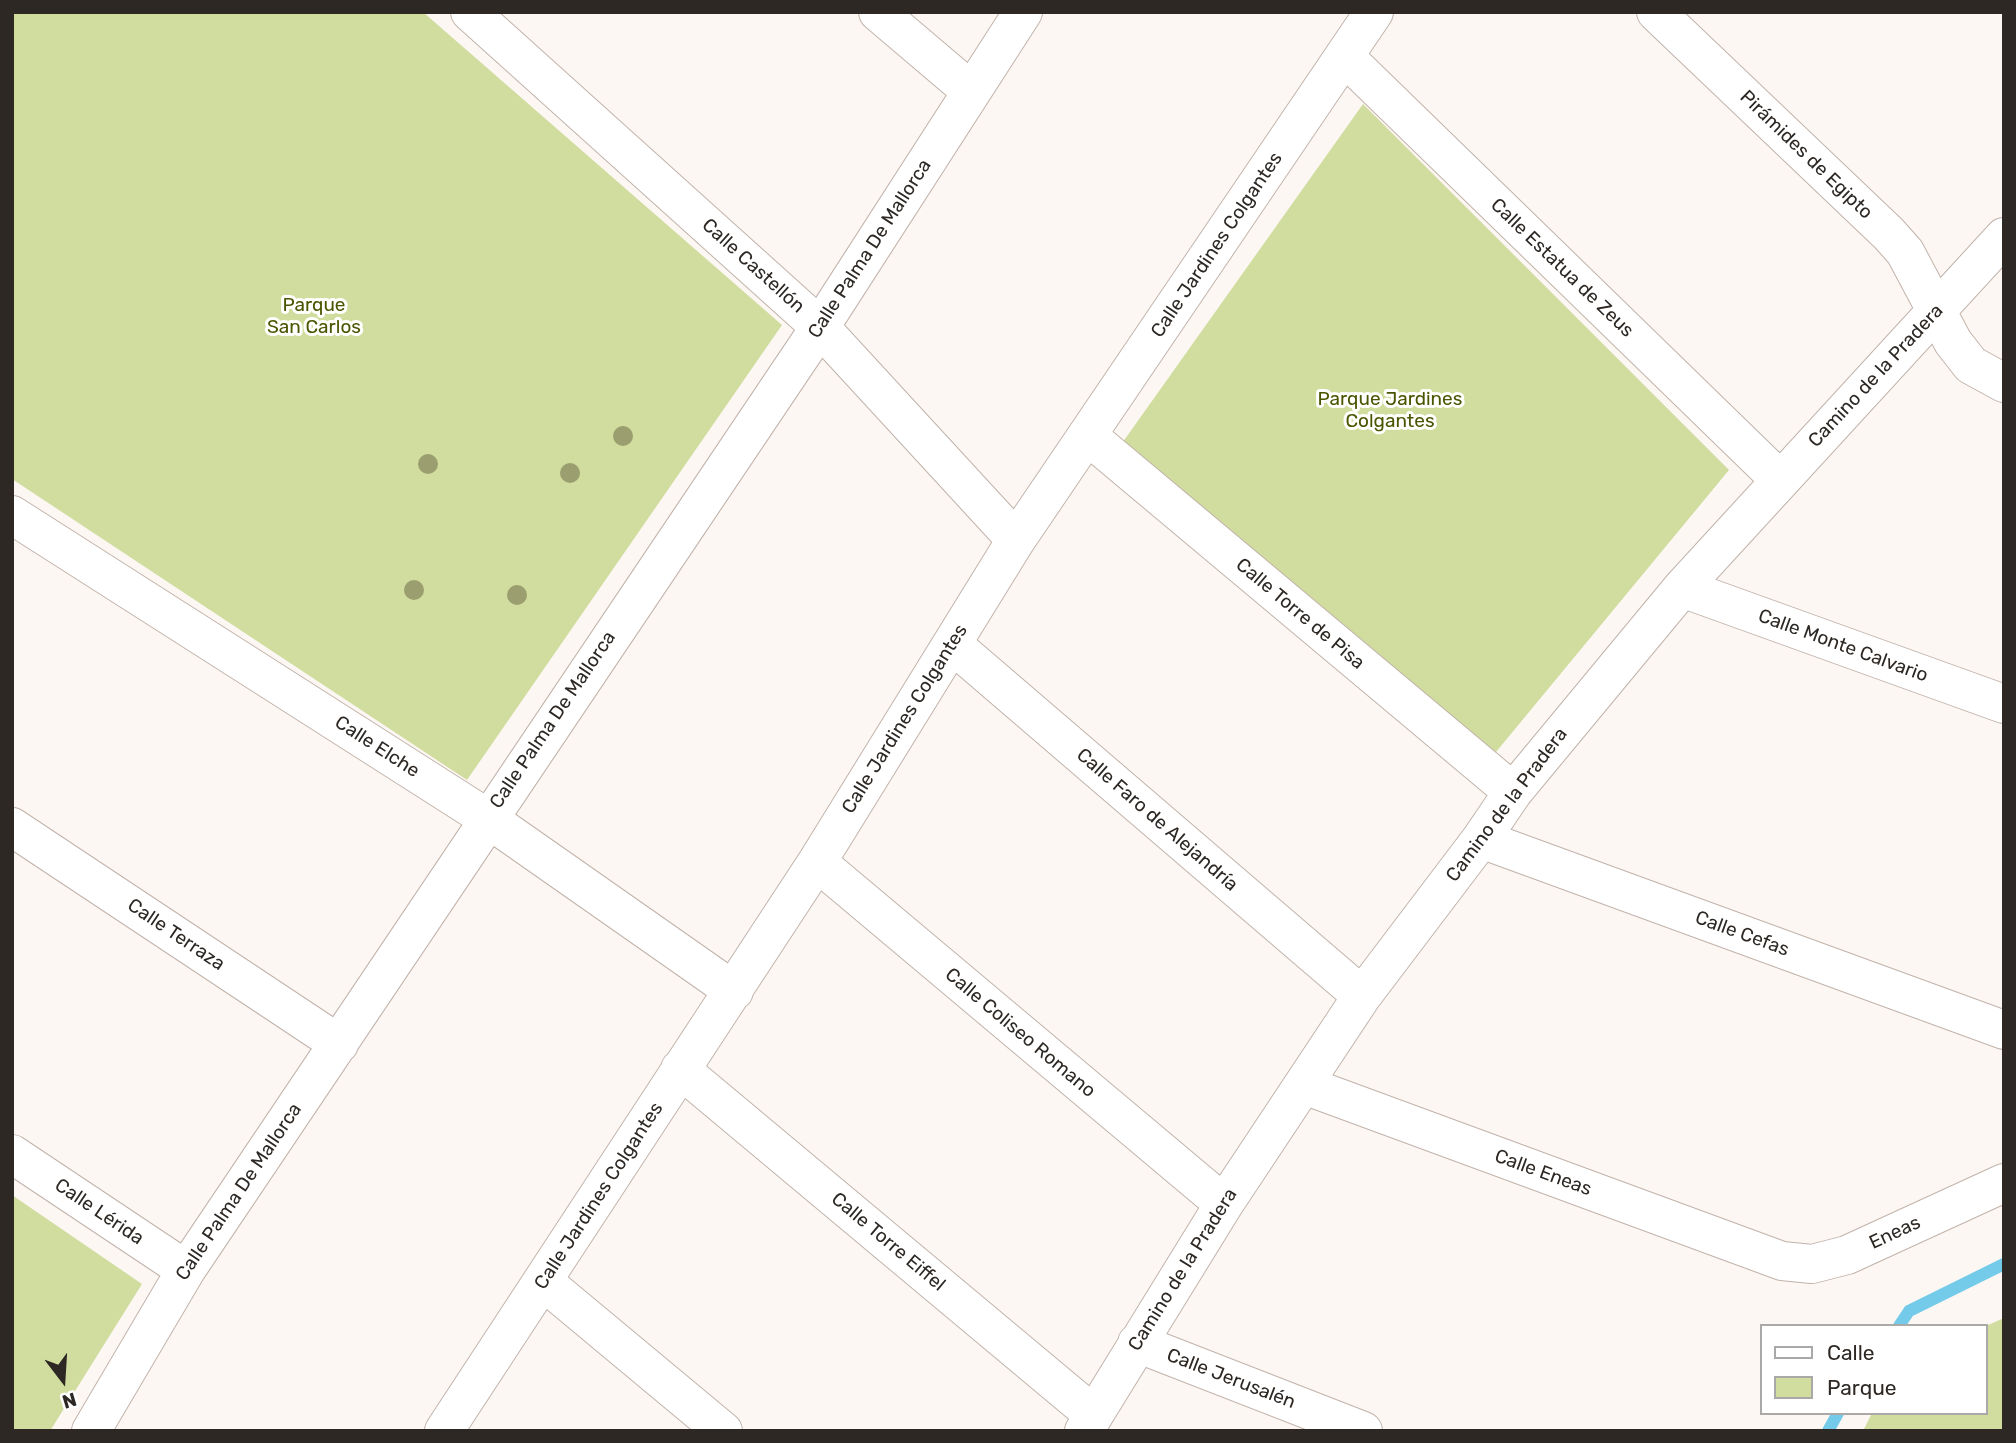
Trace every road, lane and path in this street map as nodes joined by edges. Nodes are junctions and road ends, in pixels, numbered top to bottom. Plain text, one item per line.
1 (470, 12) edge
2 (878, 12) edge
3 (1023, 12) edge
4 (1374, 12) edge
5 (1656, 12) edge
6 (1344, 56) junction
7 (971, 92) junction
8 (2004, 237) edge
9 (1936, 312) junction
10 (820, 327) junction
11 (2004, 383) edge
12 (1088, 436) junction
13 (1780, 480) junction
14 (12, 515) edge
15 (1016, 540) junction
16 (1682, 588) junction
17 (952, 644) junction
18 (2004, 704) edge
19 (1513, 792) junction
20 (487, 818) junction
21 (12, 827) edge
22 (1481, 839) junction
23 (817, 862) junction
24 (734, 991) junction
25 (1362, 996) junction
26 (2004, 1030) edge
27 (339, 1044) junction
28 (680, 1069) junction
29 (1304, 1085) junction
30 (12, 1154) edge
31 (2004, 1183) edge
32 (1224, 1204) junction
33 (1782, 1261) joint
34 (186, 1270) junction
35 (544, 1282) junction
36 (1137, 1343) junction
37 (1089, 1423) edge
38 (91, 1431) edge
39 (444, 1431) edge
40 (723, 1431) edge
41 (1363, 1431) edge

1 - 10 street, Calle Castellón
2 - 7 street
3 - 7 street, Calle Palma De Mallorca
4 - 6 street, Calle Jardines Colgantes
5 - 9 street, Pirámides de Egipto
6 - 12 street, Calle Jardines Colgantes
6 - 13 street, Calle Estatua de Zeus
7 - 10 street, Calle Palma De Mallorca
8 - 9 street, Camino de la Pradera
9 - 11 street, Pirámides de Egipto
9 - 13 street, Camino de la Pradera
10 - 15 street, Calle Castellón
10 - 20 street, Calle Palma De Mallorca
12 - 15 street, Calle Jardines Colgantes
12 - 19 street, Calle Torre de Pisa
13 - 16 street, Camino de la Pradera
14 - 20 street, Calle Elche
15 - 17 street, Calle Jardines Colgantes
16 - 18 street, Calle Monte Calvario
16 - 19 street, Camino de la Pradera
17 - 23 street, Calle Jardines Colgantes
17 - 25 street, Calle Faro de Alejandría
19 - 22 street, Camino de la Pradera
20 - 24 street, Calle Elche
20 - 27 street, Calle Palma De Mallorca
21 - 27 street, Calle Terraza
22 - 25 street, Camino de la Pradera
22 - 26 street, Calle Cefas
23 - 24 street, Calle Jardines Colgantes
23 - 32 street, Calle Coliseo Romano
24 - 28 street, Calle Jardines Colgantes
25 - 29 street, Camino de la Pradera
27 - 34 street, Calle Palma De Mallorca
28 - 35 street, Calle Jardines Colgantes
28 - 37 street, Calle Torre Eiffel
29 - 32 street, Camino de la Pradera
29 - 33 street, Calle Eneas
30 - 34 street, Calle Lérida
31 - 33 street, Eneas
32 - 36 street, Camino de la Pradera
34 - 38 street, Calle Palma De Mallorca
35 - 39 street, Calle Jardines Colgantes
35 - 40 street
36 - 37 street, Camino de la Pradera
36 - 41 street, Calle Jerusalén

